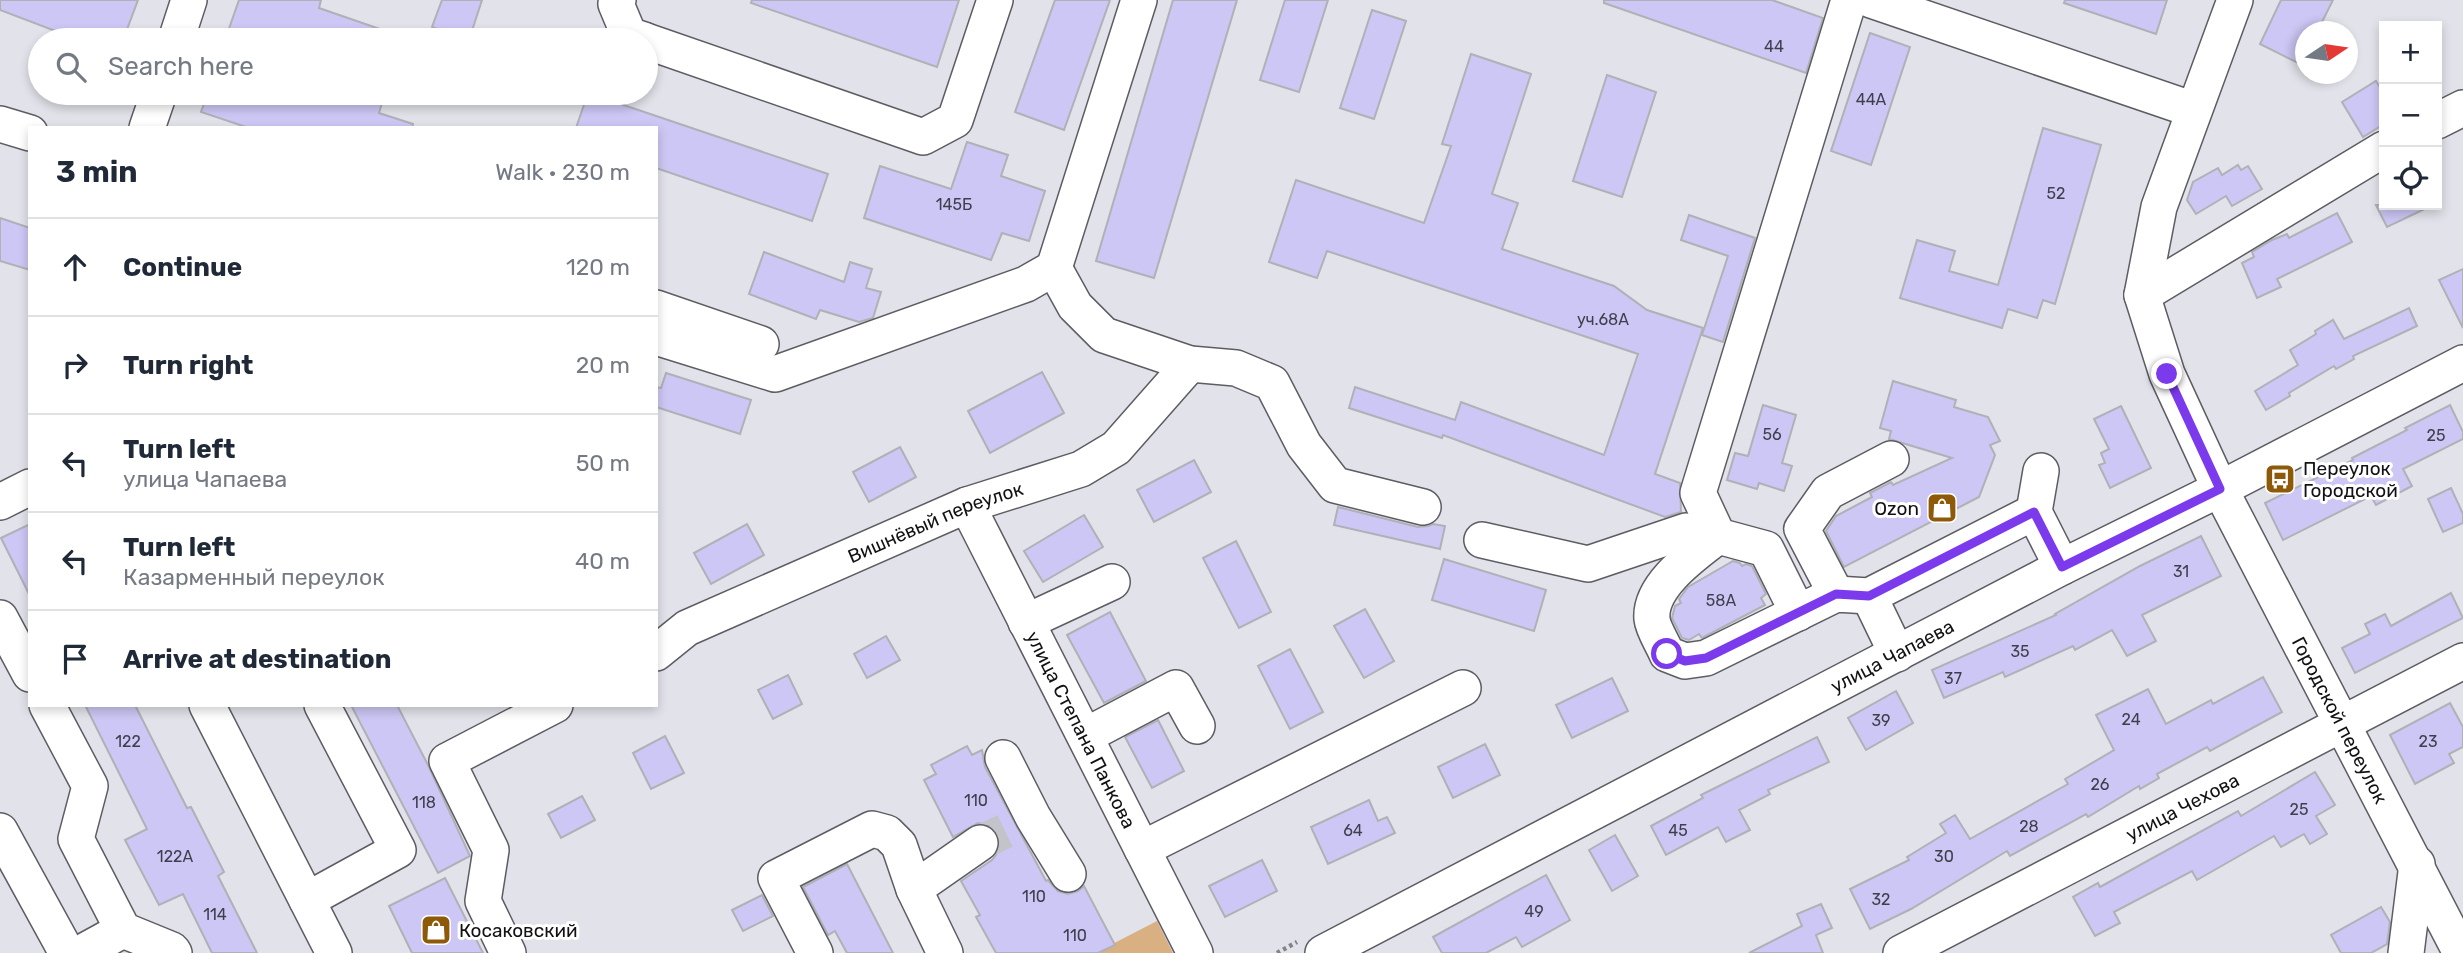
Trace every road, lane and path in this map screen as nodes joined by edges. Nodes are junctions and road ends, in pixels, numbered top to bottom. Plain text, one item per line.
1 (189, 0) edge
2 (618, 0) edge
3 (995, 0) edge
4 (1139, 0) edge
5 (1849, 0) edge
6 (1871, 0) edge
7 (2235, 0) edge
8 (180, 28) edge
9 (626, 28) edge
10 (658, 46) edge
11 (155, 105) edge
12 (2463, 108) edge
13 (2194, 110) junction
14 (2442, 118) edge
15 (0, 124) edge
16 (148, 126) edge
17 (28, 132) edge
18 (2379, 152) edge
19 (1054, 268) junction
20 (2142, 295) junction
21 (658, 309) edge
22 (658, 338) edge
23 (761, 344) dead end
24 (2463, 363) edge
25 (1191, 365) junction
26 (1891, 459) dead end
27 (2041, 471) dead end
28 (28, 488) edge
29 (2220, 489) junction
30 (0, 502) edge
31 (967, 505) junction
32 (1423, 507) dead end
33 (2034, 512) junction
34 (1718, 536) junction
35 (1482, 540) dead end
36 (2062, 567) junction
37 (1112, 582) dead end
38 (1853, 595) junction
39 (1798, 613) junction
40 (1026, 622) junction
41 (4, 638) edge
42 (658, 651) edge
43 (1897, 654) junction
44 (2463, 661) edge
45 (28, 671) edge
46 (1463, 688) dead end
47 (48, 707) edge
48 (208, 707) edge
49 (323, 707) edge
50 (551, 707) edge
51 (2343, 723) junction
52 (1197, 726) dead end
53 (1086, 736) junction
54 (1003, 758) dead end
55 (1006, 830) junction
56 (0, 831) edge
57 (1142, 849) junction
58 (2417, 864) junction
59 (1068, 874) dead end
60 (914, 889) junction
61 (307, 900) junction
62 (123, 930) junction
63 (67, 953) edge
64 (81, 953) edge
65 (174, 953) edge
66 (334, 953) edge
67 (508, 953) edge
68 (815, 953) edge
69 (945, 953) edge
70 (1195, 953) edge
71 (1323, 953) edge
72 (1901, 953) edge
73 (2406, 953) edge
74 (2461, 953) edge

1 - 8 street
2 - 9 street
3 - 10 street
4 - 19 street
5 - 34 street
6 - 13 street
7 - 13 street
11 - 16 street
12 - 14 street
13 - 20 street
15 - 17 street
18 - 20 street
19 - 22 street
19 - 25 street
20 - 29 street, Городской переулок
21 - 23 street
24 - 29 street, улица Чапаева
25 - 31 street, Вишнёвый переулок
25 - 32 street
26 - 38 street
27 - 33 street
28 - 30 street
29 - 36 street, улица Чапаева
29 - 51 street, Городской переулок
31 - 40 street, улица Степана Панкова
31 - 42 street, Вишнёвый переулок
33 - 36 street
33 - 38 street
34 - 35 street
34 - 39 street
34 - 39 street
36 - 43 street, улица Чапаева
37 - 40 street
38 - 39 street
38 - 43 street
40 - 53 street, улица Степана Панкова
41 - 45 street
43 - 71 street, улица Чапаева
44 - 51 street, улица Чехова
46 - 57 street
47 - 62 street
48 - 61 street
49 - 61 street
50 - 67 street
51 - 58 street, Городской переулок
51 - 72 street, улица Чехова
52 - 53 street
53 - 57 street, улица Степана Панкова
54 - 55 street
55 - 59 street
55 - 60 street
56 - 63 street
57 - 70 street, улица Степана Панкова
58 - 73 street
58 - 74 street, Городской переулок
60 - 68 street
60 - 69 street
61 - 66 street
62 - 64 street
62 - 65 street

